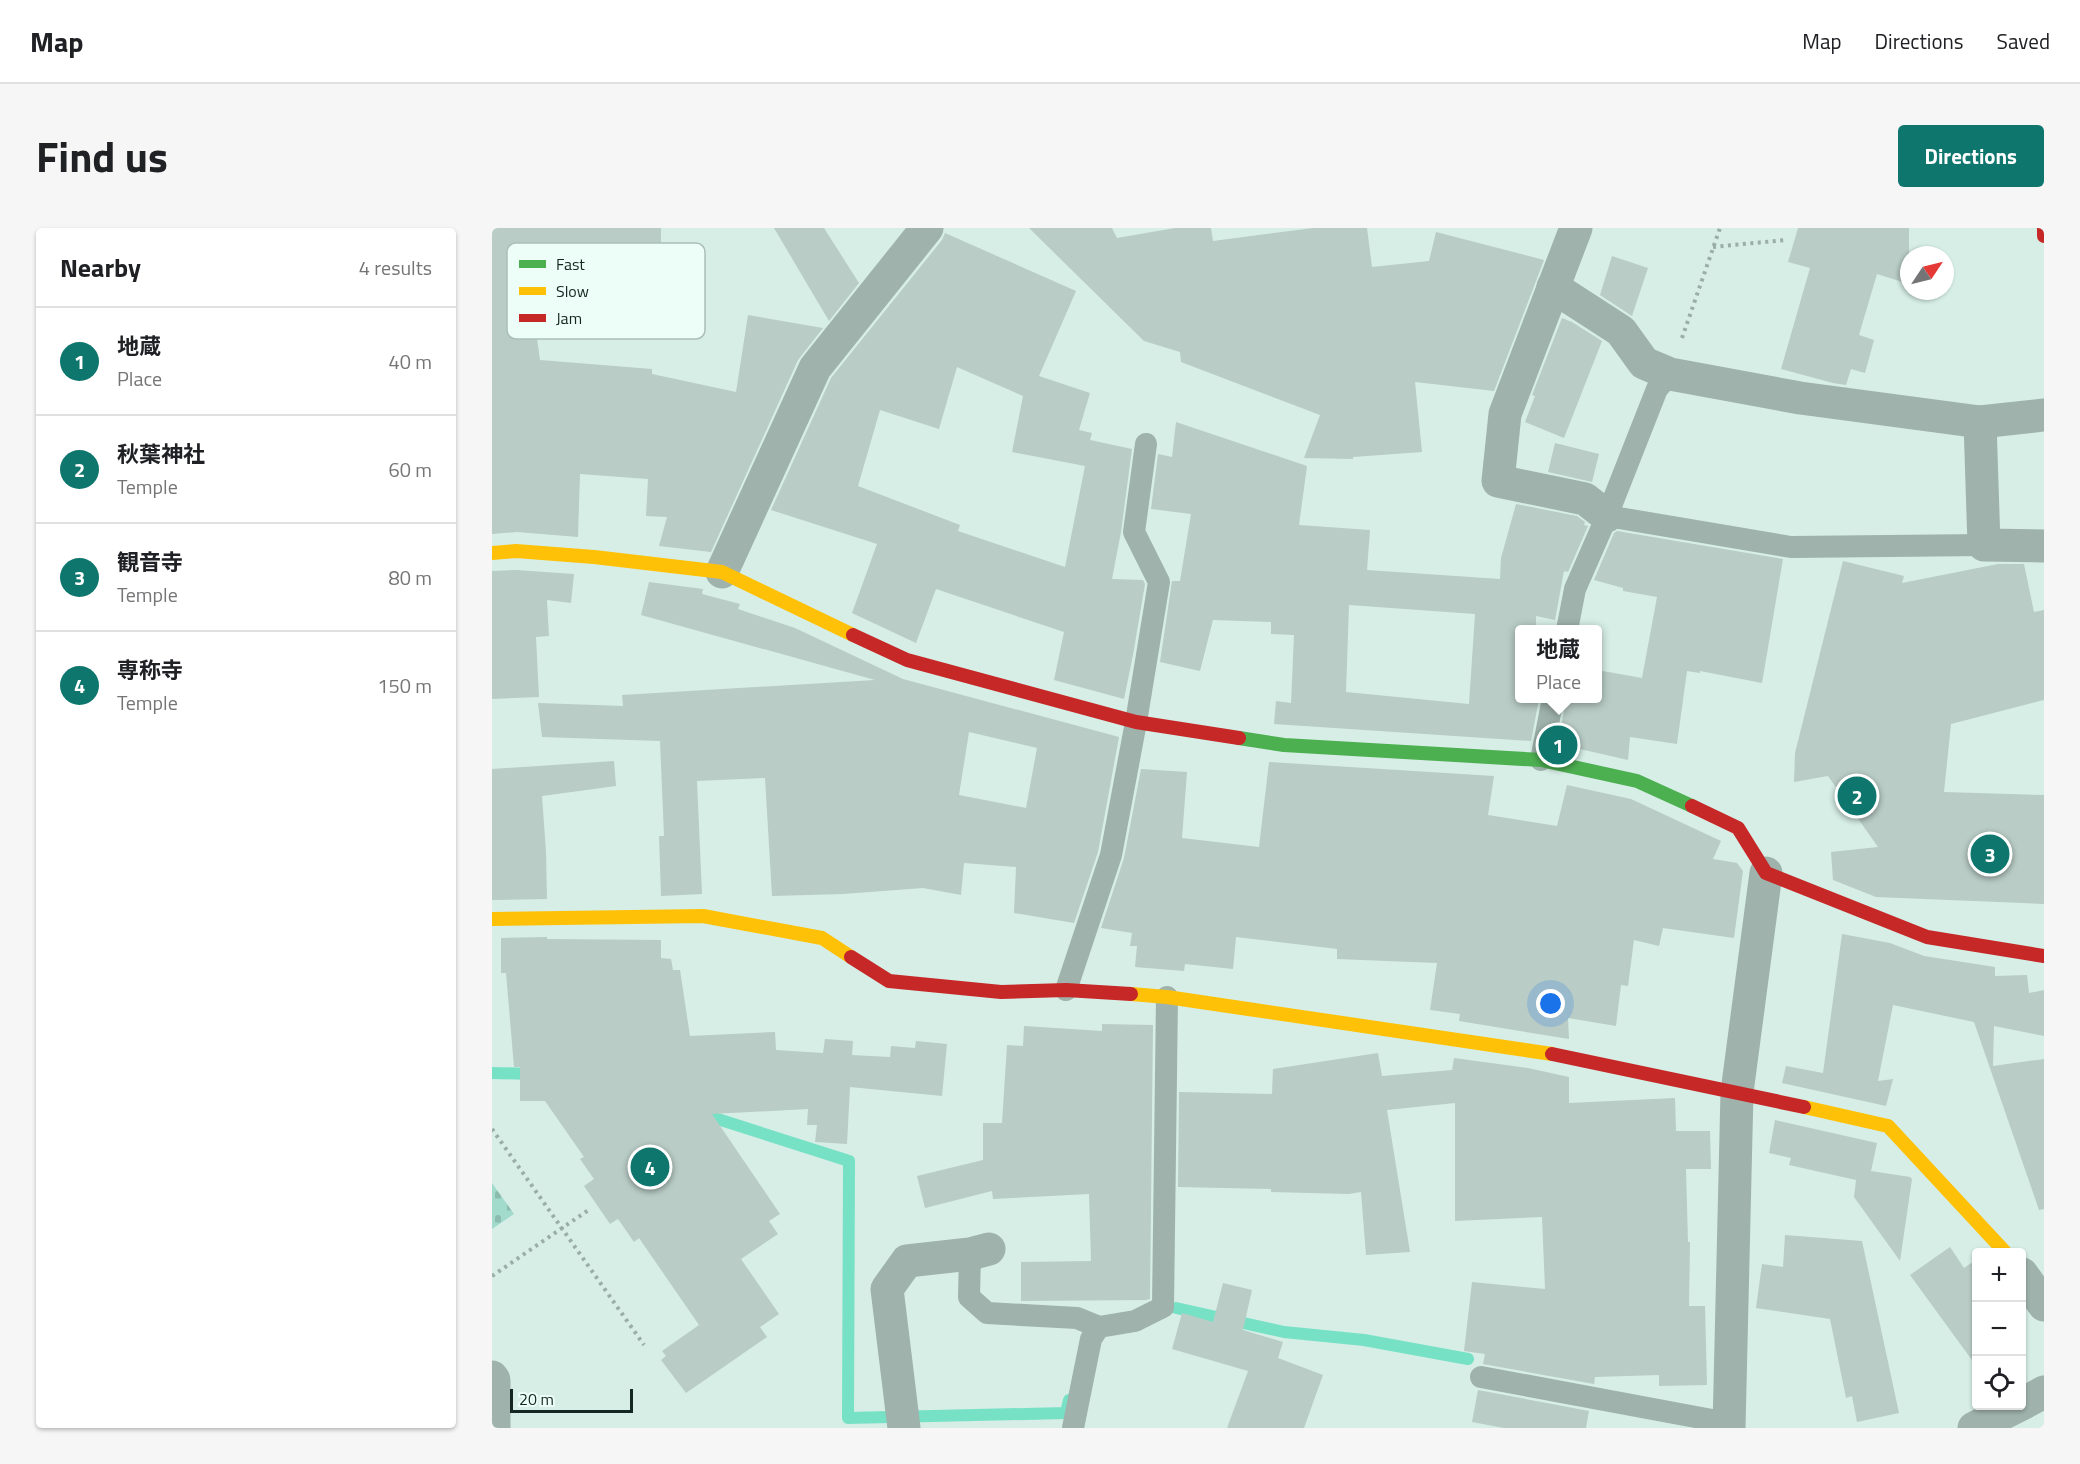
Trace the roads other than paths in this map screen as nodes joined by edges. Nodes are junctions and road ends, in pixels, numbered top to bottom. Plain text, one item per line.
1 (927, 228) edge
2 (1576, 228) edge
3 (2044, 228) edge
4 (2044, 236) edge
5 (1553, 287) junction
6 (1670, 374) junction
7 (2044, 415) edge
8 (1980, 422) junction
9 (1146, 444) dead end
10 (1607, 516) junction
11 (1984, 545) junction
12 (2044, 546) edge
13 (492, 553) edge
14 (722, 572) junction
15 (1568, 625) edge
16 (1552, 703) edge
17 (1136, 722) junction
18 (1540, 760) junction
19 (1766, 873) junction
20 (492, 919) edge
21 (2044, 956) edge
22 (1066, 990) junction
23 (1167, 997) junction
24 (1737, 1092) junction
25 (2001, 1248) edge
26 (980, 1252) joint
27 (2026, 1280) edge
28 (2044, 1305) edge
29 (1099, 1327) junction
30 (492, 1377) edge
31 (1481, 1377) dead end
32 (2044, 1392) edge
33 (2026, 1402) edge
34 (2010, 1410) edge
35 (1728, 1425) edge
36 (494, 1428) edge
37 (904, 1428) edge
38 (1073, 1428) edge
39 (1974, 1428) edge

1 - 14 street
2 - 5 street
3 - 4 street
5 - 6 street
5 - 10 street
6 - 8 street
6 - 10 lane
7 - 8 street
8 - 11 street
9 - 17 lane
10 - 11 lane
10 - 15 lane
11 - 12 street
13 - 14 street
14 - 17 street
16 - 18 lane
17 - 18 street
17 - 22 lane
18 - 19 street
19 - 21 street
19 - 24 street
20 - 22 street
22 - 23 street
23 - 24 street
23 - 29 lane
24 - 25 street
24 - 35 street
26 - 29 lane
26 - 37 street
27 - 28 street
29 - 38 lane
30 - 36 street
31 - 35 lane
32 - 33 street
34 - 39 street

